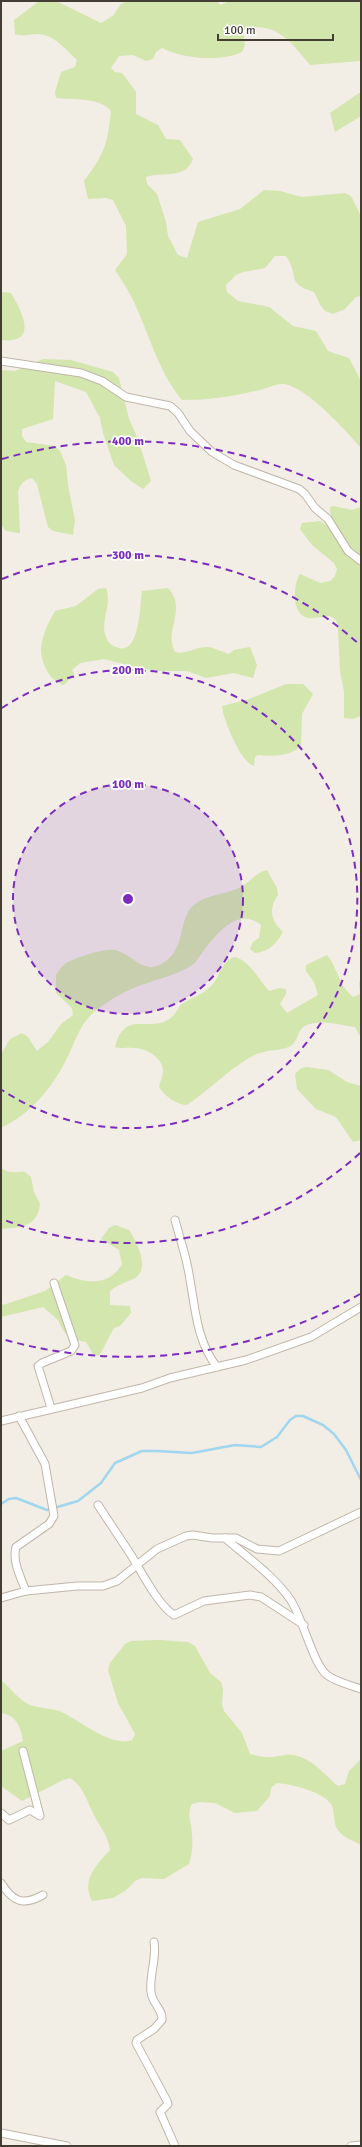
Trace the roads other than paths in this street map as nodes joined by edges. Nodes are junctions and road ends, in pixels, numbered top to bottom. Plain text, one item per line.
1 (1, 362) edge
2 (361, 561) edge
3 (175, 1220) dead end
4 (54, 1283) dead end
5 (361, 1307) edge
6 (217, 1367) junction
7 (51, 1408) junction
8 (19, 1416) junction
9 (1, 1421) edge
10 (98, 1505) dead end
11 (361, 1512) edge
12 (225, 1538) junction
13 (137, 1565) junction
14 (26, 1591) junction
15 (1, 1598) edge
16 (304, 1625) junction
17 (361, 1689) edge
18 (23, 1751) dead end
19 (1, 1813) edge
20 (1, 1883) edge
21 (43, 1895) dead end
22 (154, 1942) dead end
23 (1, 2133) edge
24 (67, 2146) edge
25 (175, 2146) edge
26 (351, 2146) edge
27 (361, 2146) edge

1 - 2 street
3 - 6 street
4 - 7 street
5 - 6 street
6 - 7 street
7 - 8 street
8 - 9 street
8 - 14 street
10 - 13 street
11 - 12 street
12 - 13 street
12 - 16 street
13 - 14 street
13 - 16 street
14 - 15 street
16 - 17 street
18 - 19 street
20 - 21 street
22 - 25 street
23 - 24 street
26 - 27 street

